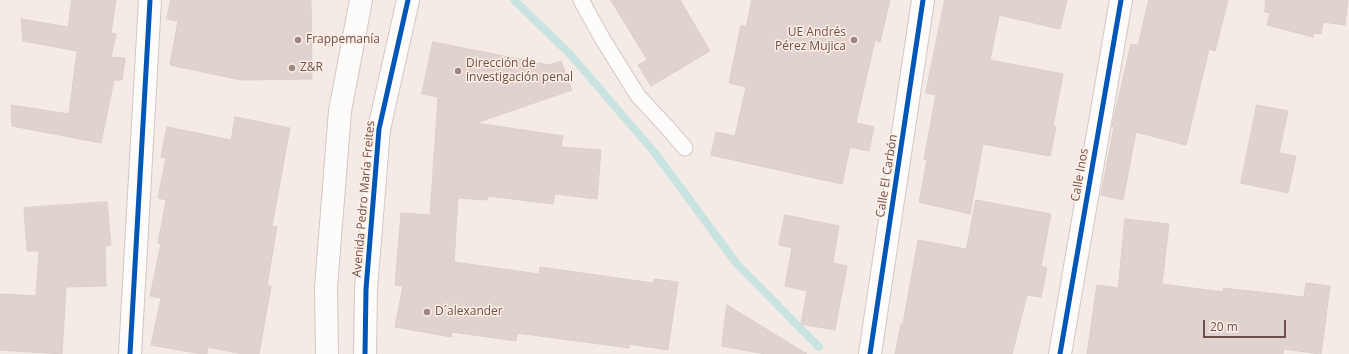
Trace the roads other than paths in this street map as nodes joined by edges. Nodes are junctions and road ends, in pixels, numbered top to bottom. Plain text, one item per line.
1 (150, 0) edge
2 (361, 0) edge
3 (408, 0) edge
4 (581, 0) edge
5 (923, 0) edge
6 (1121, 0) edge
7 (685, 148) dead end
8 (130, 354) edge
9 (327, 354) edge
10 (364, 354) edge
11 (870, 354) edge
12 (1060, 354) edge

1 - 8 street
2 - 9 street
3 - 10 street, Avenida Pedro María Freites
4 - 7 lane
5 - 11 street, Calle El Carbón
6 - 12 street, Calle Inos

